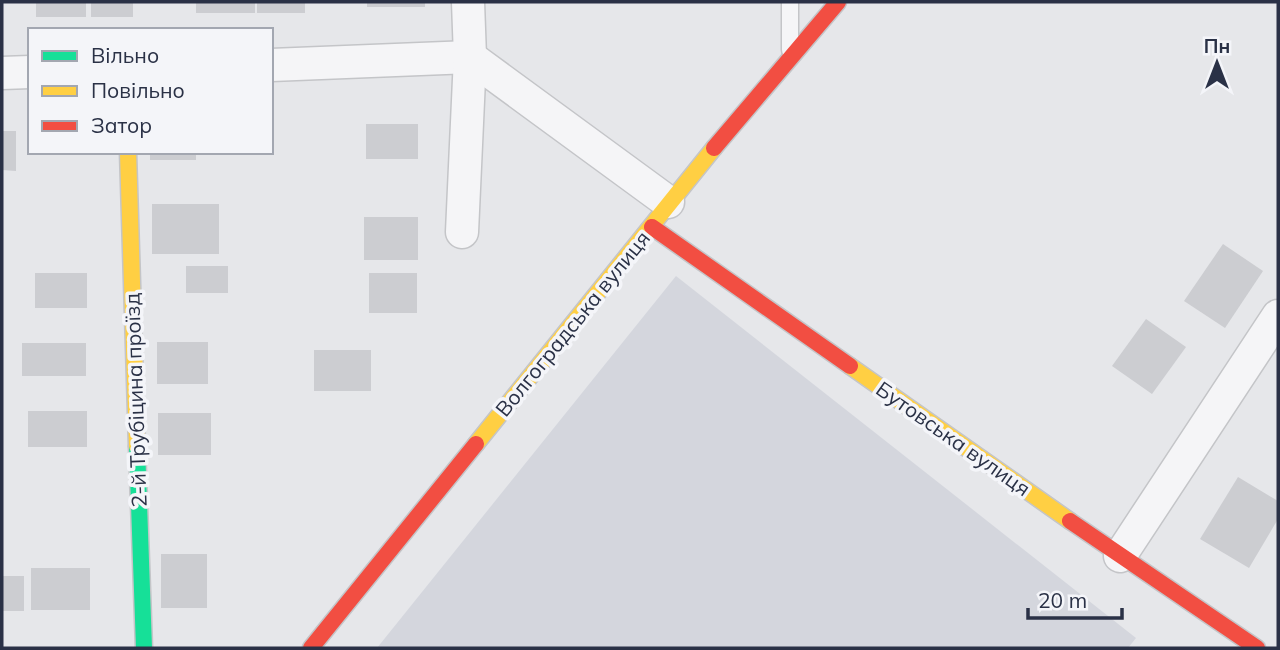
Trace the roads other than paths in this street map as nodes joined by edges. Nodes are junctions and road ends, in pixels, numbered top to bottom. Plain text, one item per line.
1 (468, 2) edge
2 (790, 2) edge
3 (838, 2) edge
4 (470, 57) junction
5 (790, 60) junction
6 (273, 65) edge
7 (28, 72) edge
8 (2, 73) edge
9 (128, 154) edge
10 (660, 215) junction
11 (462, 232) dead end
12 (1278, 316) edge
13 (1120, 556) junction
14 (144, 648) edge
15 (311, 648) edge
16 (1257, 648) edge

1 - 4 street
2 - 5 lane
3 - 5 street, Волгоградська вулиця
4 - 6 street
4 - 10 street
4 - 11 street
5 - 10 street, Волгоградська вулиця
7 - 8 street
9 - 14 street, 2-й Трубіцина проїзд
10 - 13 street, Бутовська вулиця
10 - 15 street, Волгоградська вулиця
12 - 13 street
13 - 16 street, Бутовська вулиця

